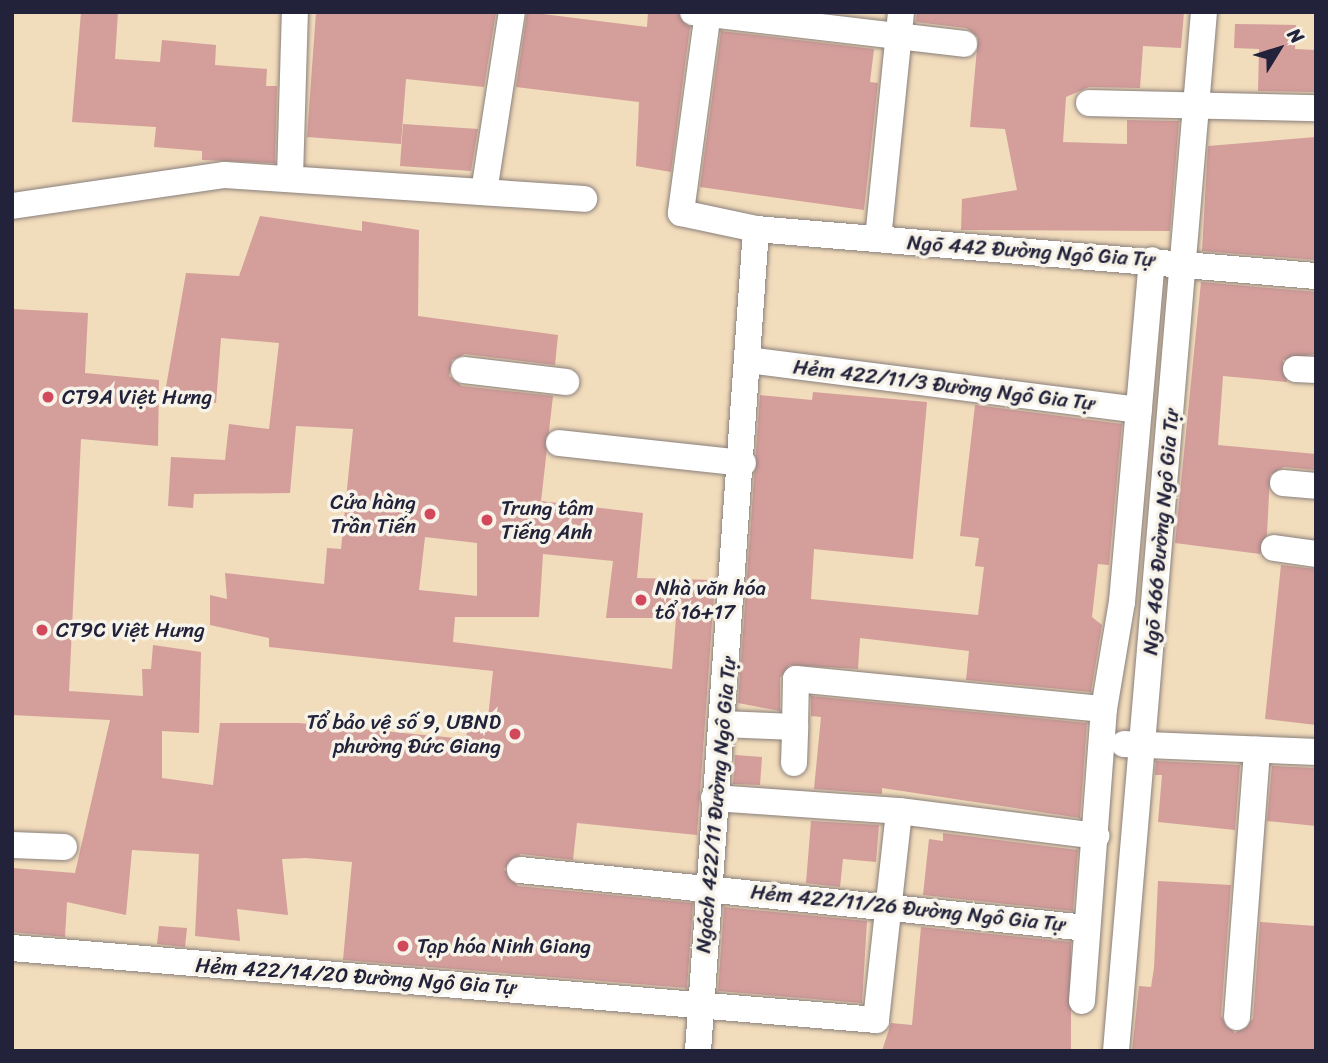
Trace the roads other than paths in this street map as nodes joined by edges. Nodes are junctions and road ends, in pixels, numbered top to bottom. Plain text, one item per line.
1 (295, 12) edge
2 (512, 12) edge
3 (693, 12) edge
4 (1204, 12) edge
5 (708, 13) edge
6 (900, 25) edge
7 (964, 44) dead end
8 (1089, 103) dead end
9 (1196, 108) junction
10 (1316, 108) edge
11 (289, 177) junction
12 (484, 192) junction
13 (584, 199) dead end
14 (12, 206) edge
15 (756, 229) junction
16 (877, 239) junction
17 (1152, 260) junction
18 (1184, 263) junction
19 (1316, 276) edge
20 (748, 360) junction
21 (464, 370) dead end
22 (566, 383) dead end
23 (1139, 410) junction
24 (559, 443) dead end
25 (743, 463) junction
26 (1283, 483) dead end
27 (1316, 486) edge
28 (1274, 548) dead end
29 (1316, 554) edge
30 (1104, 709) junction
31 (722, 724) junction
32 (795, 727) junction
33 (1102, 743) junction
34 (1141, 745) junction
35 (1257, 750) junction
36 (1316, 752) edge
37 (794, 763) dead end
38 (714, 798) junction
39 (899, 811) junction
40 (1096, 836) junction
41 (12, 845) edge
42 (64, 847) dead end
43 (520, 870) dead end
44 (706, 885) junction
45 (890, 908) junction
46 (1087, 928) junction
47 (12, 948) edge
48 (1082, 1001) dead end
49 (700, 1004) junction
50 (1237, 1017) dead end
51 (698, 1051) edge
52 (1116, 1051) edge

1 - 11 street
2 - 12 street
3 - 5 street
4 - 9 street, Ngõ 466 Đường Ngô Gia Tự
5 - 6 street
5 - 15 street, Ngõ 442 Đường Ngô Gia Tự
6 - 7 street
6 - 16 street, Ngõ 442 Đường Ngô Gia Tự
8 - 9 street
9 - 10 street
9 - 18 street, Ngõ 466 Đường Ngô Gia Tự
11 - 12 street
11 - 14 street
12 - 13 street
15 - 16 street, Ngõ 442 Đường Ngô Gia Tự
15 - 20 street, Ngách 422/11 Đường Ngô Gia Tự
16 - 17 street, Ngõ 442 Đường Ngô Gia Tự
17 - 18 street, Ngõ 442 Đường Ngô Gia Tự
17 - 23 street
18 - 19 street, Ngõ 442 Đường Ngô Gia Tự
18 - 34 street, Ngõ 466 Đường Ngô Gia Tự
20 - 23 street, Hẻm 422/11/3 Đường Ngô Gia Tự
20 - 25 street, Ngách 422/11 Đường Ngô Gia Tự
21 - 22 street
23 - 30 street
24 - 25 street
25 - 31 street, Ngách 422/11 Đường Ngô Gia Tự
26 - 27 street
28 - 29 street
30 - 32 street
30 - 33 street
31 - 32 street
31 - 38 street, Ngách 422/11 Đường Ngô Gia Tự
32 - 37 street
33 - 34 street
33 - 40 street
34 - 35 street
34 - 52 street, Ngõ 466 Đường Ngô Gia Tự
35 - 36 street
35 - 50 street
38 - 39 street
38 - 44 street, Ngách 422/11 Đường Ngô Gia Tự
39 - 40 street
39 - 45 street
40 - 46 street
41 - 42 street
43 - 44 street, Hẻm 422/11/26 Đường Ngô Gia Tự
44 - 45 street, Hẻm 422/11/26 Đường Ngô Gia Tự
44 - 49 street, Ngách 422/11 Đường Ngô Gia Tự
45 - 46 street, Hẻm 422/11/26 Đường Ngô Gia Tự
45 - 49 street, Hẻm 422/14/20 Đường Ngô Gia Tự
46 - 48 street
47 - 49 street, Hẻm 422/14/20 Đường Ngô Gia Tự
49 - 51 street, Ngách 422/11 Đường Ngô Gia Tự

